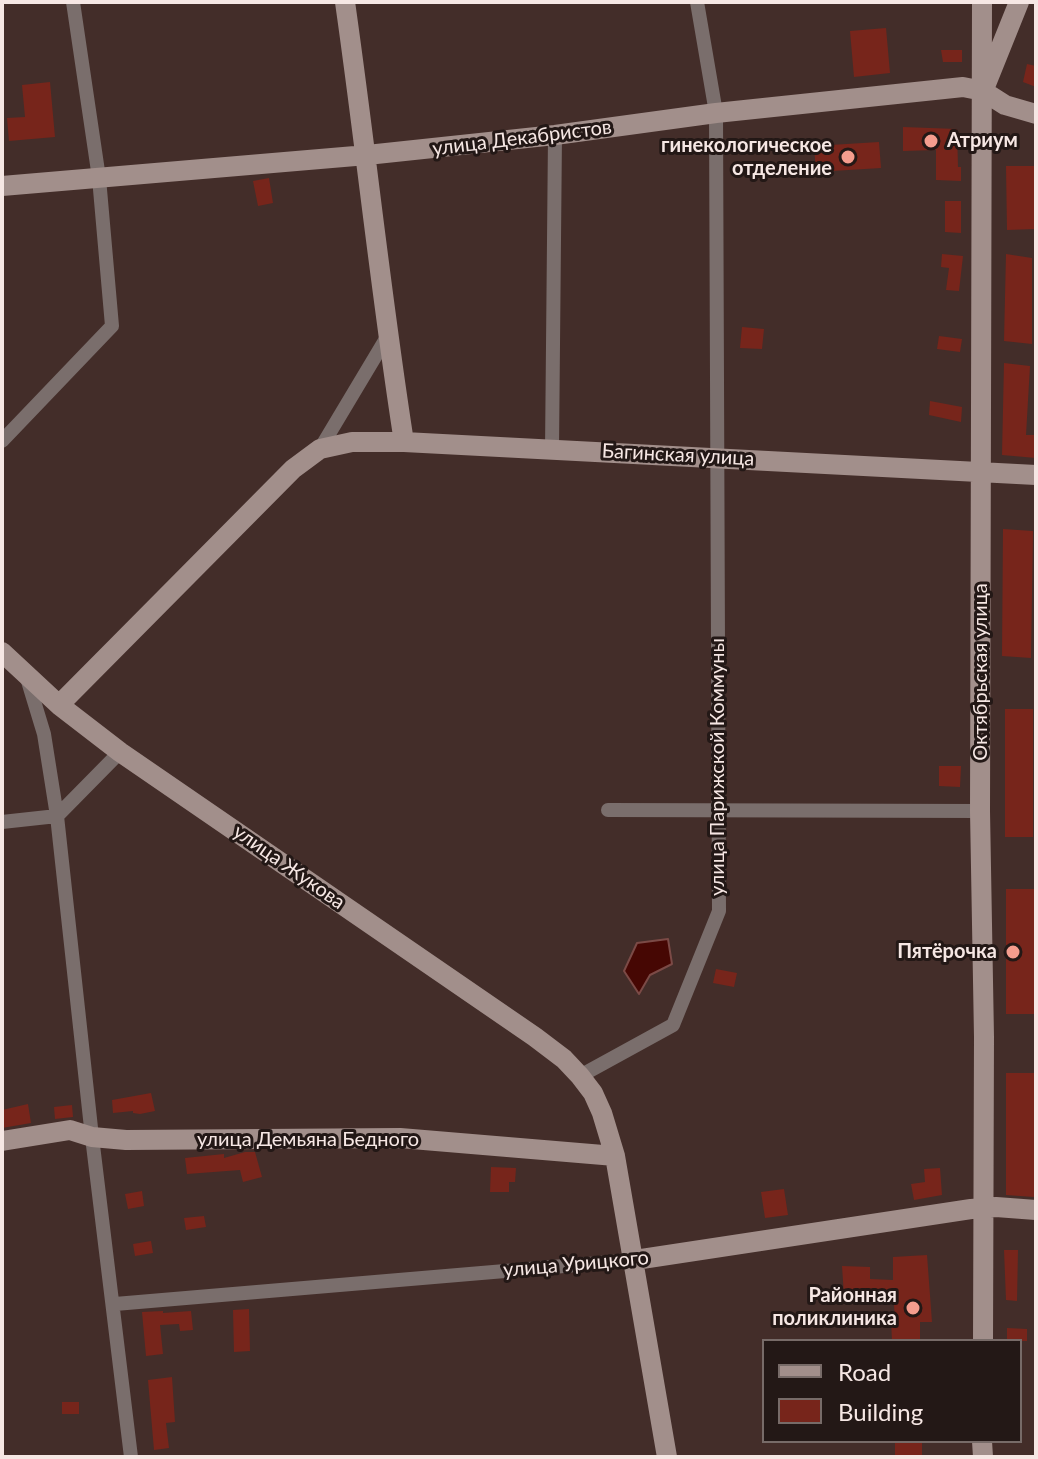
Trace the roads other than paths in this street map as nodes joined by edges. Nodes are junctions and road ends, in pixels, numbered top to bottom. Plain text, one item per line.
1 (73, 2) edge
2 (345, 2) edge
3 (697, 2) edge
4 (982, 2) edge
5 (1019, 2) edge
6 (983, 91) junction
7 (716, 113) junction
8 (1036, 114) edge
9 (555, 135) junction
10 (367, 155) junction
11 (99, 178) junction
12 (2, 186) edge
13 (387, 337) junction
14 (2, 441) edge
15 (404, 442) junction
16 (320, 449) junction
17 (552, 450) junction
18 (716, 457) junction
19 (982, 471) junction
20 (1036, 475) edge
21 (2, 652) edge
22 (27, 677) junction
23 (59, 705) junction
24 (120, 752) junction
25 (720, 809) junction
26 (608, 810) dead end
27 (980, 811) junction
28 (57, 816) junction
29 (2, 822) edge
30 (580, 1076) junction
31 (92, 1137) junction
32 (2, 1141) edge
33 (615, 1156) junction
34 (984, 1208) junction
35 (1036, 1210) edge
36 (635, 1260) junction
37 (115, 1304) junction
38 (983, 1339) edge
39 (131, 1457) edge
40 (667, 1457) edge

1 - 11 street
2 - 10 main road
3 - 7 street, улица Парижской Коммуны
4 - 6 main road, Октябрьская улица
5 - 6 main road
6 - 7 main road, улица Декабристов
6 - 8 main road, улица Декабристов
6 - 19 main road, Октябрьская улица
7 - 9 main road, улица Декабристов
7 - 18 street, улица Парижской Коммуны
9 - 10 main road, улица Декабристов
9 - 17 street
10 - 11 main road, улица Декабристов
10 - 13 main road
11 - 12 main road, улица Декабристов
11 - 14 street
13 - 15 main road
13 - 16 street
15 - 16 main road, Багинская улица
15 - 17 main road, Багинская улица
16 - 23 main road
17 - 18 main road, Багинская улица
18 - 19 main road, Багинская улица
18 - 25 street, улица Парижской Коммуны
19 - 20 main road, Багинская улица
19 - 27 main road, Октябрьская улица
21 - 22 main road, улица Жукова
22 - 23 main road, улица Жукова
22 - 28 street
23 - 24 main road, улица Жукова
24 - 28 street
24 - 30 main road, улица Жукова
25 - 26 street
25 - 27 street
25 - 30 street, улица Парижской Коммуны
27 - 34 main road, Октябрьская улица
28 - 29 street
28 - 31 street
30 - 33 main road
31 - 32 main road, улица Демьяна Бедного
31 - 33 main road, улица Демьяна Бедного
31 - 37 street
33 - 36 main road
34 - 35 main road, улица Урицкого
34 - 36 main road, улица Урицкого
34 - 38 main road, Октябрьская улица
36 - 37 street, улица Урицкого
36 - 40 main road
37 - 39 street

